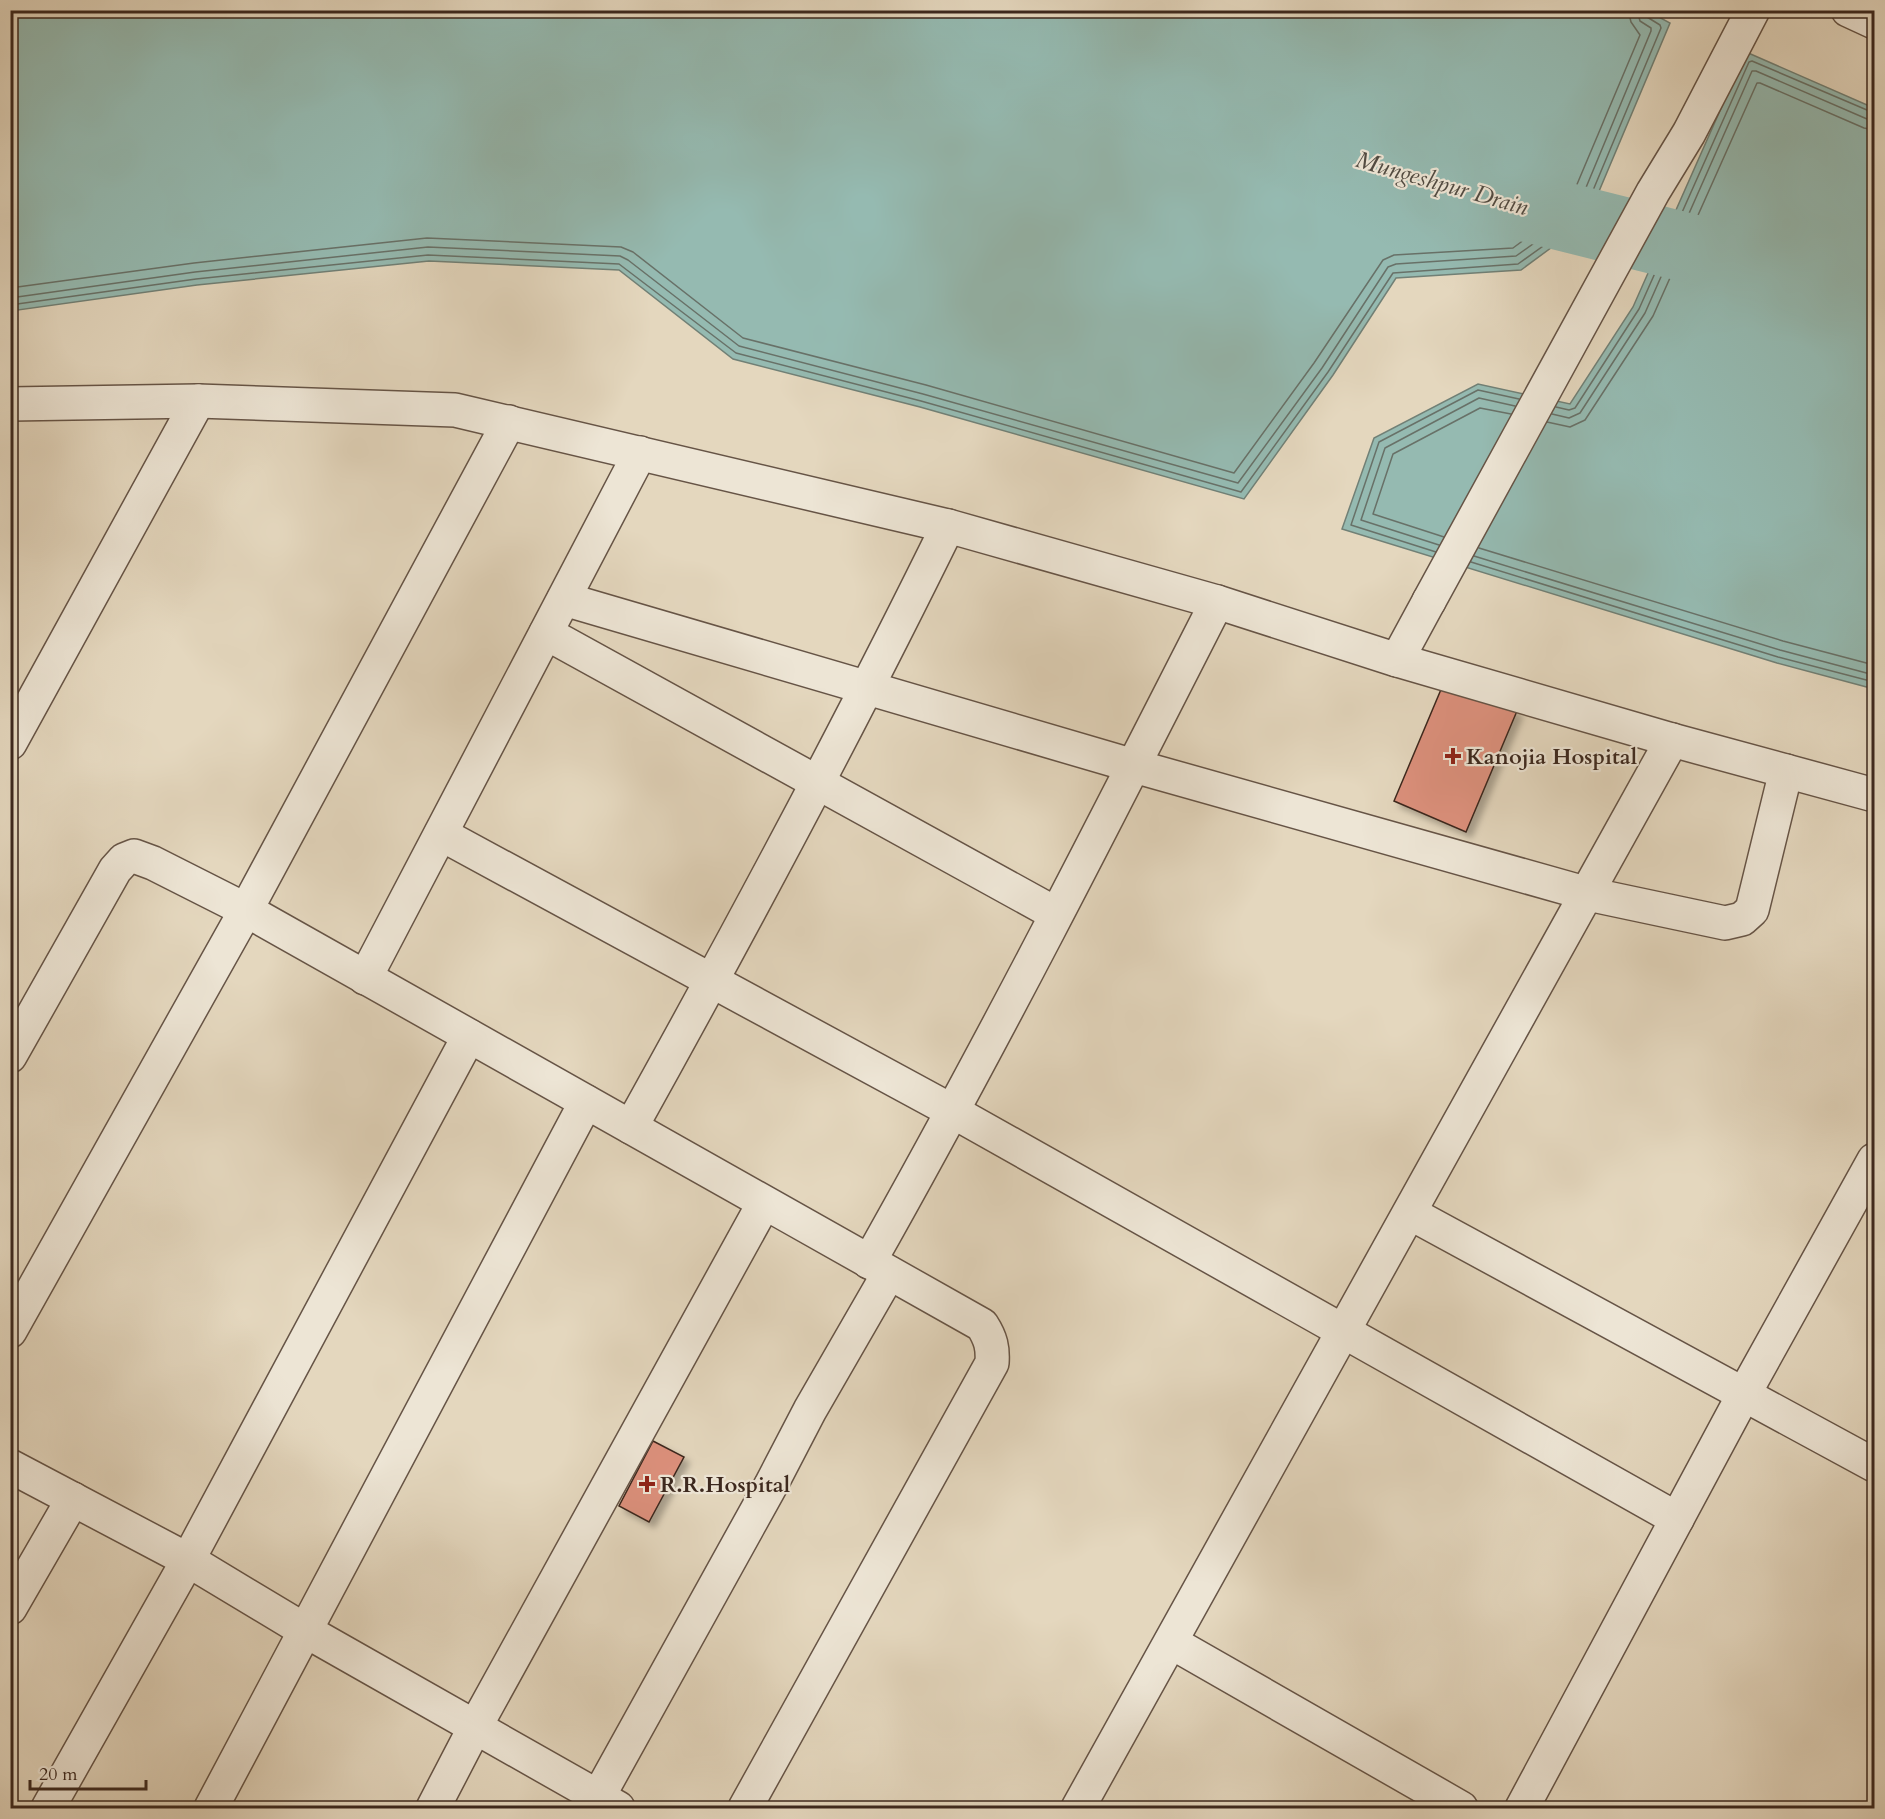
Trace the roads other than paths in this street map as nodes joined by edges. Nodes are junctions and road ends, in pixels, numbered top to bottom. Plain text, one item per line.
1 (1848, 10) edge
2 (1751, 14) edge
3 (1875, 22) edge
4 (198, 401) junction
5 (10, 404) edge
6 (509, 422) junction
7 (640, 453) junction
8 (948, 526) junction
9 (564, 599) junction
10 (1217, 602) junction
11 (546, 633) junction
12 (1397, 660) junction
13 (869, 687) junction
14 (1672, 740) junction
15 (10, 743) edge
16 (1134, 766) junction
17 (1786, 771) junction
18 (818, 783) junction
19 (1875, 795) edge
20 (441, 834) junction
21 (1588, 894) junction
22 (246, 910) junction
23 (1056, 914) junction
24 (365, 978) junction
25 (712, 981) junction
26 (469, 1036) junction
27 (10, 1056) edge
28 (586, 1102) junction
29 (952, 1111) junction
30 (631, 1127) junction
31 (1875, 1160) edge
32 (764, 1203) junction
33 (1410, 1213) junction
34 (879, 1268) junction
35 (10, 1331) edge
36 (1343, 1332) junction
37 (1744, 1394) junction
38 (1875, 1464) edge
39 (10, 1466) edge
40 (73, 1499) junction
41 (1677, 1519) junction
42 (188, 1560) junction
43 (10, 1608) edge
44 (306, 1631) junction
45 (1171, 1642) junction
46 (475, 1727) junction
47 (602, 1805) edge
48 (48, 1809) edge
49 (211, 1809) edge
50 (433, 1809) edge
51 (745, 1809) edge
52 (1078, 1809) edge
53 (1461, 1809) edge
54 (1522, 1809) edge

1 - 3 street
2 - 12 street
4 - 5 street
4 - 6 street
4 - 15 street
6 - 7 street
6 - 22 street
7 - 8 street
7 - 9 street
8 - 10 street
8 - 13 street
9 - 11 street
9 - 13 street
10 - 12 street
10 - 16 street
11 - 18 street
11 - 20 street
12 - 14 street
13 - 16 street
13 - 18 street
14 - 17 street
14 - 21 street
16 - 21 street
16 - 23 street
17 - 19 street
17 - 21 street
18 - 23 street
18 - 25 street
20 - 24 street
20 - 25 street
21 - 33 street
22 - 24 street
22 - 27 street
22 - 35 street
23 - 29 street
24 - 26 street
25 - 29 street
25 - 30 street
26 - 28 street
26 - 42 street
28 - 30 street
28 - 44 street
29 - 34 street
29 - 36 street
30 - 32 street
31 - 37 street
32 - 34 street
32 - 46 street
33 - 36 street
33 - 37 street
34 - 47 street
34 - 51 street
36 - 41 street
36 - 45 street
37 - 38 street
37 - 41 street
39 - 40 street
40 - 42 street
40 - 43 street
41 - 54 street
42 - 44 street
42 - 48 street
44 - 46 street
44 - 49 street
45 - 52 street
45 - 53 street
46 - 47 street
46 - 50 street

